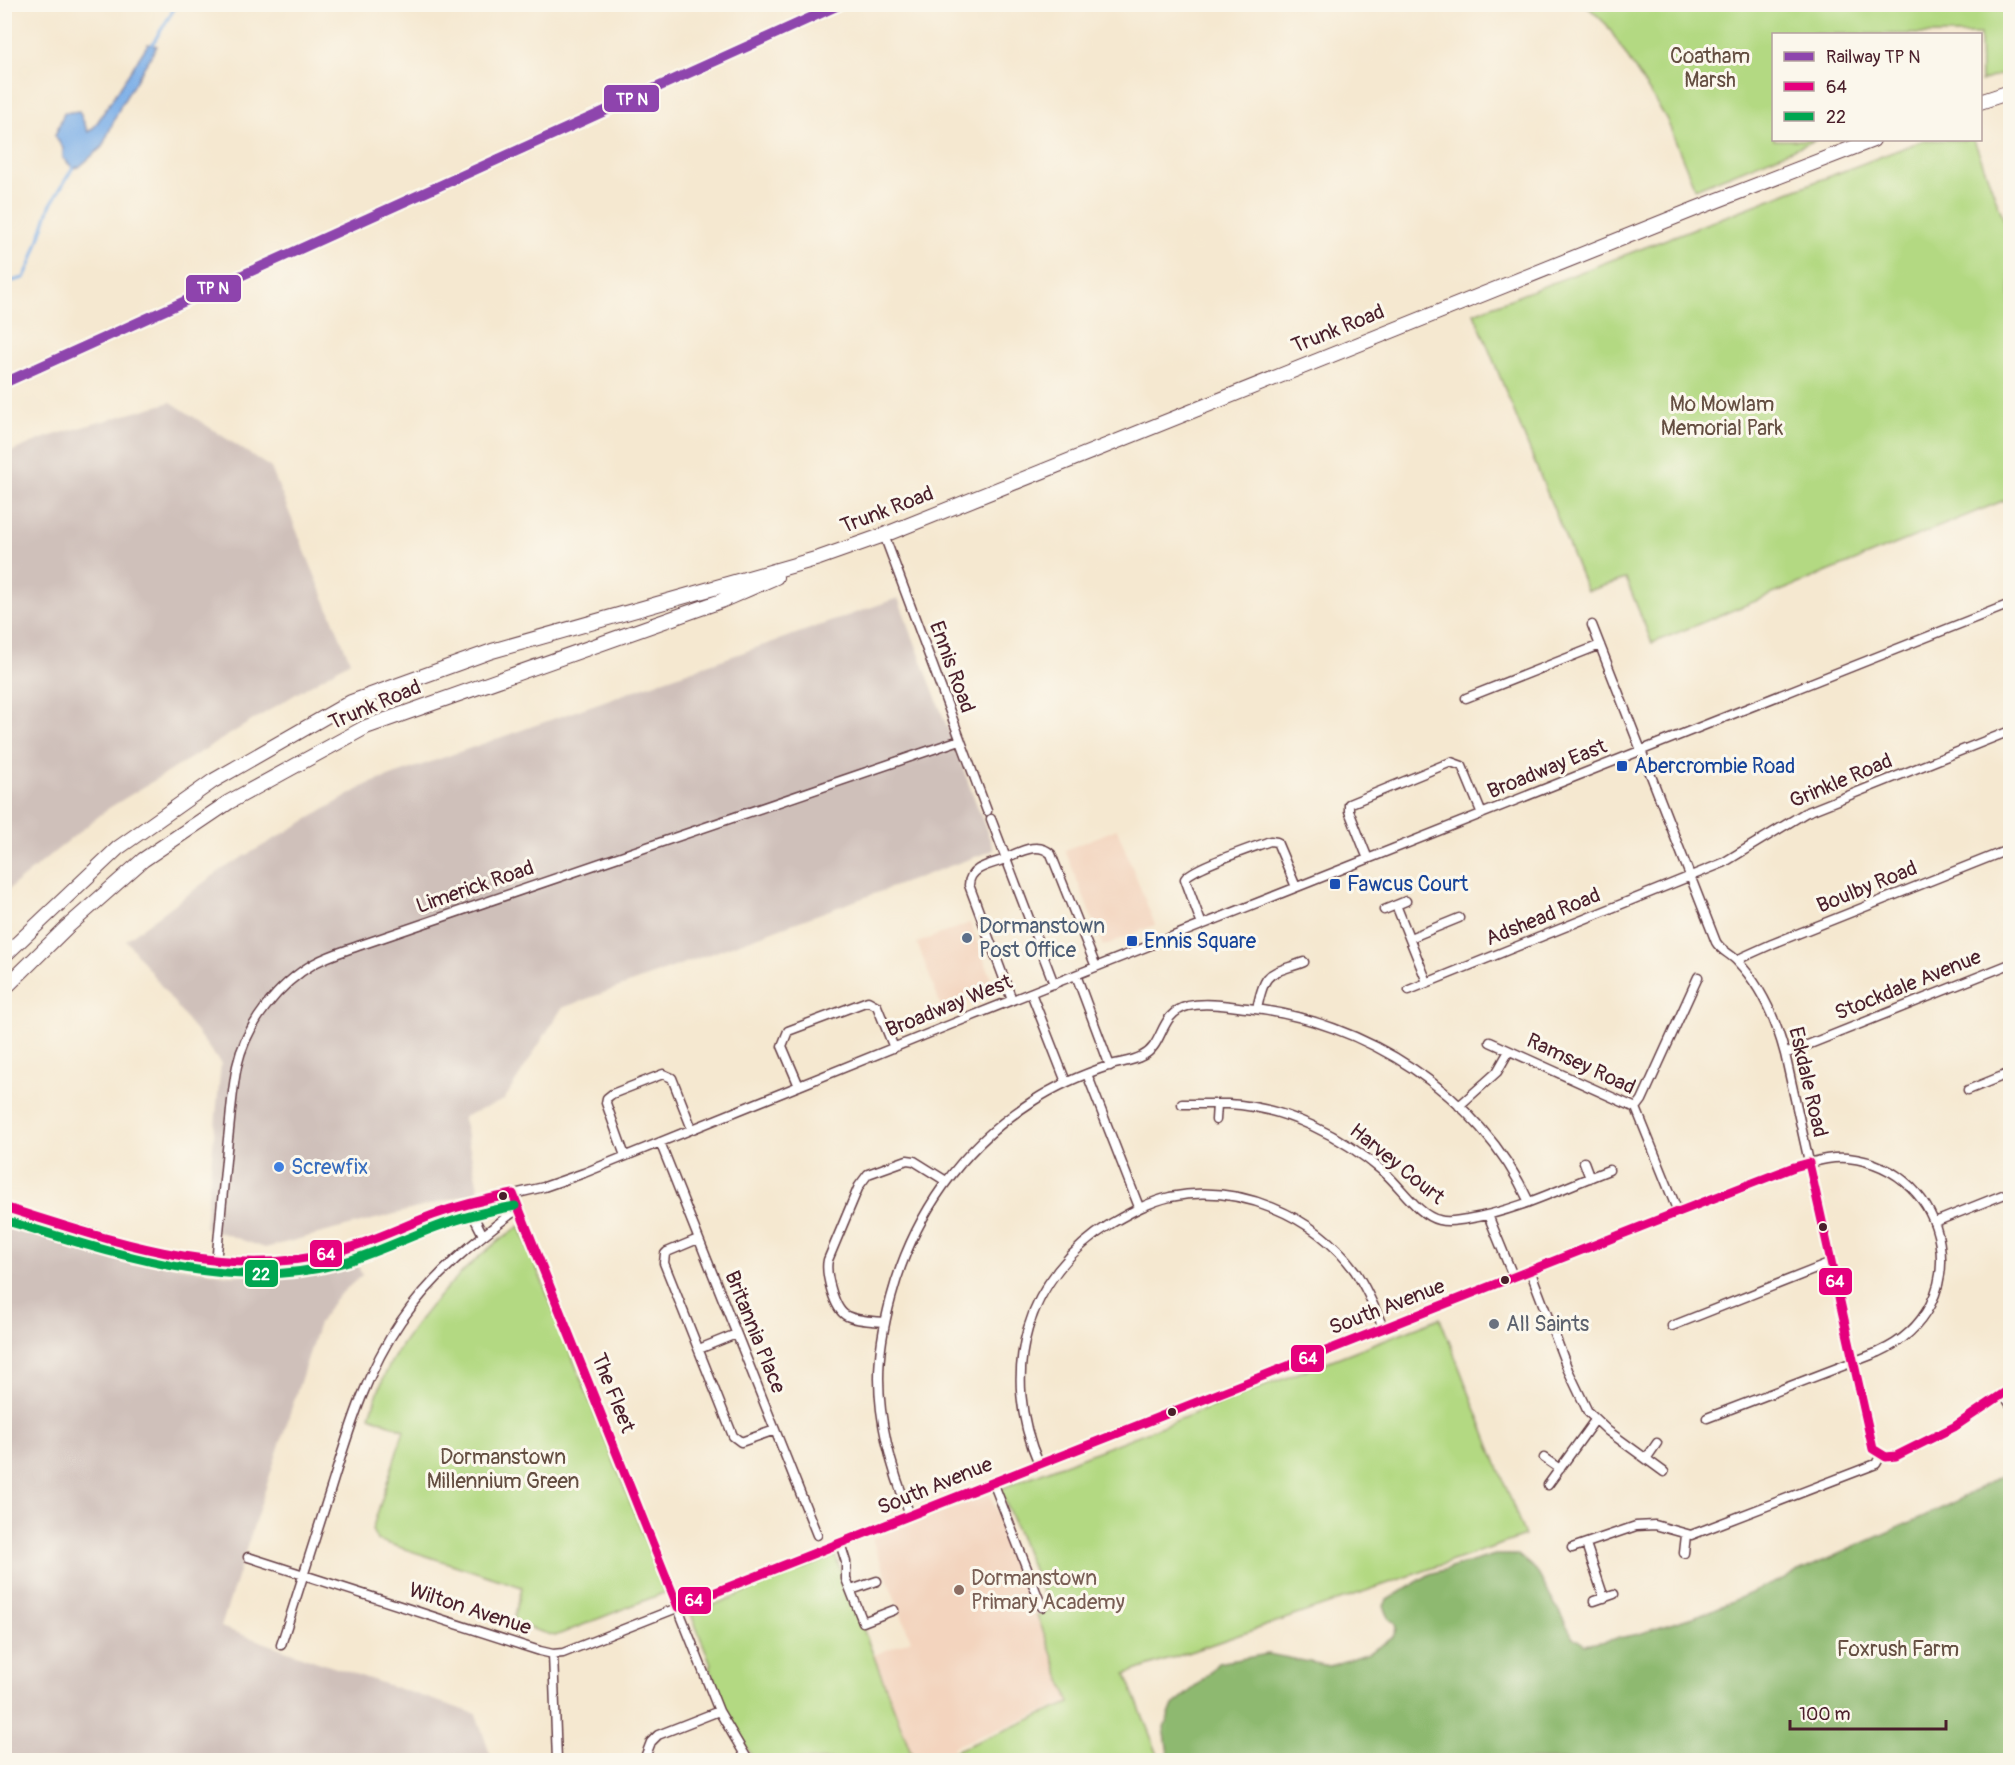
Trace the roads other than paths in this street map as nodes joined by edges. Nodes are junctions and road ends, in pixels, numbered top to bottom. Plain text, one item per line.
1 (2010, 92) edge
2 (1982, 101) edge
3 (1870, 141) edge
4 (884, 535) junction
5 (819, 558) junction
6 (2010, 604) edge
7 (1592, 624) dead end
8 (1600, 645) junction
9 (1466, 698) dead end
10 (2010, 731) edge
11 (960, 741) junction
12 (1641, 750) junction
13 (1482, 814) junction
14 (2010, 849) edge
15 (1006, 858) junction
16 (1368, 859) junction
17 (1691, 877) junction
18 (1296, 887) junction
19 (1407, 901) dead end
20 (1396, 905) junction
21 (1384, 910) dead end
22 (1459, 918) dead end
23 (1202, 925) junction
24 (1410, 938) junction
25 (4, 956) edge
26 (1304, 962) dead end
27 (1738, 962) junction
28 (2010, 964) edge
29 (1096, 967) junction
30 (1076, 975) junction
31 (1698, 977) dead end
32 (1427, 982) junction
33 (1054, 984) junction
34 (4, 989) edge
35 (1409, 990) dead end
36 (1031, 993) junction
37 (1012, 1000) junction
38 (1257, 1009) junction
39 (1490, 1042) dead end
40 (894, 1048) junction
41 (1509, 1051) junction
42 (1785, 1054) junction
43 (1110, 1066) junction
44 (2010, 1073) edge
45 (1087, 1074) junction
46 (1066, 1082) junction
47 (799, 1086) junction
48 (1968, 1090) dead end
49 (1182, 1104) dead end
50 (1216, 1104) junction
51 (1459, 1106) junction
52 (1636, 1108) junction
53 (1216, 1120) dead end
54 (692, 1129) junction
55 (660, 1142) junction
56 (625, 1156) junction
57 (1584, 1162) dead end
58 (1809, 1163) junction
59 (1609, 1170) dead end
60 (1590, 1178) junction
61 (946, 1181) junction
62 (2010, 1192) edge
63 (513, 1194) junction
64 (1529, 1202) junction
65 (467, 1204) junction
66 (4, 1207) edge
67 (1139, 1208) junction
68 (519, 1209) junction
69 (1678, 1212) junction
70 (1488, 1215) junction
71 (1935, 1222) junction
72 (483, 1235) junction
73 (698, 1239) junction
74 (216, 1263) junction
75 (1831, 1263) junction
76 (1530, 1270) junction
77 (1514, 1276) junction
78 (885, 1322) junction
79 (1672, 1326) dead end
80 (1383, 1328) junction
81 (736, 1334) junction
82 (699, 1349) junction
83 (1853, 1362) junction
84 (2007, 1391) edge
85 (2010, 1404) edge
86 (1707, 1418) dead end
87 (1594, 1420) junction
88 (775, 1430) junction
89 (1657, 1443) dead end
90 (1881, 1455) junction
91 (1544, 1458) dead end
92 (1646, 1459) junction
93 (1039, 1464) junction
94 (1560, 1469) junction
95 (1664, 1472) dead end
96 (993, 1482) junction
97 (1548, 1485) dead end
98 (910, 1515) junction
99 (817, 1535) dead end
100 (1686, 1535) junction
101 (840, 1543) junction
102 (1586, 1544) junction
103 (1572, 1548) dead end
104 (1684, 1553) dead end
105 (248, 1557) dead end
106 (304, 1574) junction
107 (877, 1581) dead end
108 (851, 1590) junction
109 (1614, 1594) dead end
110 (1604, 1598) junction
111 (1594, 1601) dead end
112 (678, 1606) junction
113 (1042, 1607) dead end
114 (894, 1610) dead end
115 (281, 1645) dead end
116 (553, 1654) junction
117 (719, 1711) junction
118 (557, 1761) edge
119 (644, 1761) edge
120 (748, 1761) edge

1 - 2 main road
3 - 4 main road, Trunk Road
4 - 5 main road, Trunk Road
4 - 11 street, Ennis Road
5 - 25 main road, Trunk Road
5 - 34 main road, Trunk Road
6 - 12 street, Broadway East
7 - 8 street
8 - 9 street
8 - 12 street
10 - 17 street, Grinkle Road
11 - 15 street, Ennis Road
11 - 74 street, Limerick Road
12 - 13 street, Broadway East
12 - 17 street
13 - 16 street, Broadway East
13 - 16 street
14 - 27 street, Boulby Road
15 - 29 street
15 - 33 street, Ennis Road
15 - 37 street
16 - 18 street, Broadway East
17 - 27 street, Eskdale Road
17 - 32 street, Adshead Road
18 - 23 street, Broadway East
18 - 23 street
19 - 20 street
20 - 21 street
20 - 24 street
22 - 24 street
23 - 29 street, Broadway East
24 - 32 street
26 - 38 street
27 - 42 street, Eskdale Road
28 - 42 street, Stockdale Avenue
29 - 30 street, Broadway West
30 - 33 street, Broadway West
30 - 43 street
31 - 52 street
32 - 35 street, Adshead Road
33 - 36 street, Broadway West
36 - 37 street, Broadway West
36 - 46 street
37 - 40 street, Broadway West
38 - 43 street
38 - 51 street
39 - 41 street, Ramsey Road
40 - 47 street, Broadway West
40 - 47 street
41 - 51 street, Ramsey Road
41 - 52 street, Ramsey Road
42 - 58 street, Eskdale Road
43 - 45 street
44 - 48 street
45 - 46 street
45 - 67 street
46 - 61 street
47 - 54 street, Broadway West
49 - 50 street, Harvey Court
50 - 53 street
50 - 70 street, Harvey Court
51 - 64 street
52 - 69 street, Ramsey Road
54 - 55 street, Broadway West
54 - 56 street
55 - 56 street, Broadway West
55 - 73 street, Britannia Place
56 - 63 street, Broadway West
57 - 60 street
58 - 69 street, South Avenue
58 - 71 street, South Avenue
58 - 75 street, Eskdale Road
59 - 60 street, Harvey Court
60 - 64 street, Harvey Court
61 - 78 street
61 - 78 street
62 - 71 street
63 - 65 street, Broadway West
63 - 68 street, The Fleet
64 - 70 street, Harvey Court
65 - 72 street
65 - 74 street, Broadway West
66 - 74 street, Broadway West
67 - 80 street
67 - 93 street
68 - 72 street
68 - 112 street, The Fleet
69 - 76 street, South Avenue
70 - 77 street
71 - 83 street
72 - 106 street
73 - 81 street, Britannia Place
73 - 82 street
75 - 79 street
75 - 83 street, Eskdale Road
76 - 77 street, South Avenue
76 - 87 street
77 - 80 street, South Avenue
78 - 98 street
80 - 93 street, South Avenue
81 - 82 street
81 - 88 street, Britannia Place
82 - 88 street
83 - 86 street
83 - 90 street, Eskdale Road
84 - 85 street
84 - 90 street
87 - 92 street
87 - 94 street
88 - 99 street, Britannia Place
89 - 92 street
90 - 100 street
91 - 94 street
92 - 95 street
93 - 96 street, South Avenue
94 - 97 street
96 - 98 street, South Avenue
96 - 113 street
98 - 101 street, South Avenue
100 - 102 street
100 - 104 street
101 - 108 street
101 - 112 street, South Avenue
102 - 103 street
102 - 110 street
105 - 106 street, Wilton Avenue
106 - 115 street
106 - 116 street, Wilton Avenue
107 - 108 street
108 - 114 street
109 - 110 street
110 - 111 street
112 - 116 street, Wilton Avenue
112 - 117 street, The Fleet
116 - 118 street
117 - 119 street
117 - 120 street, The Fleet

